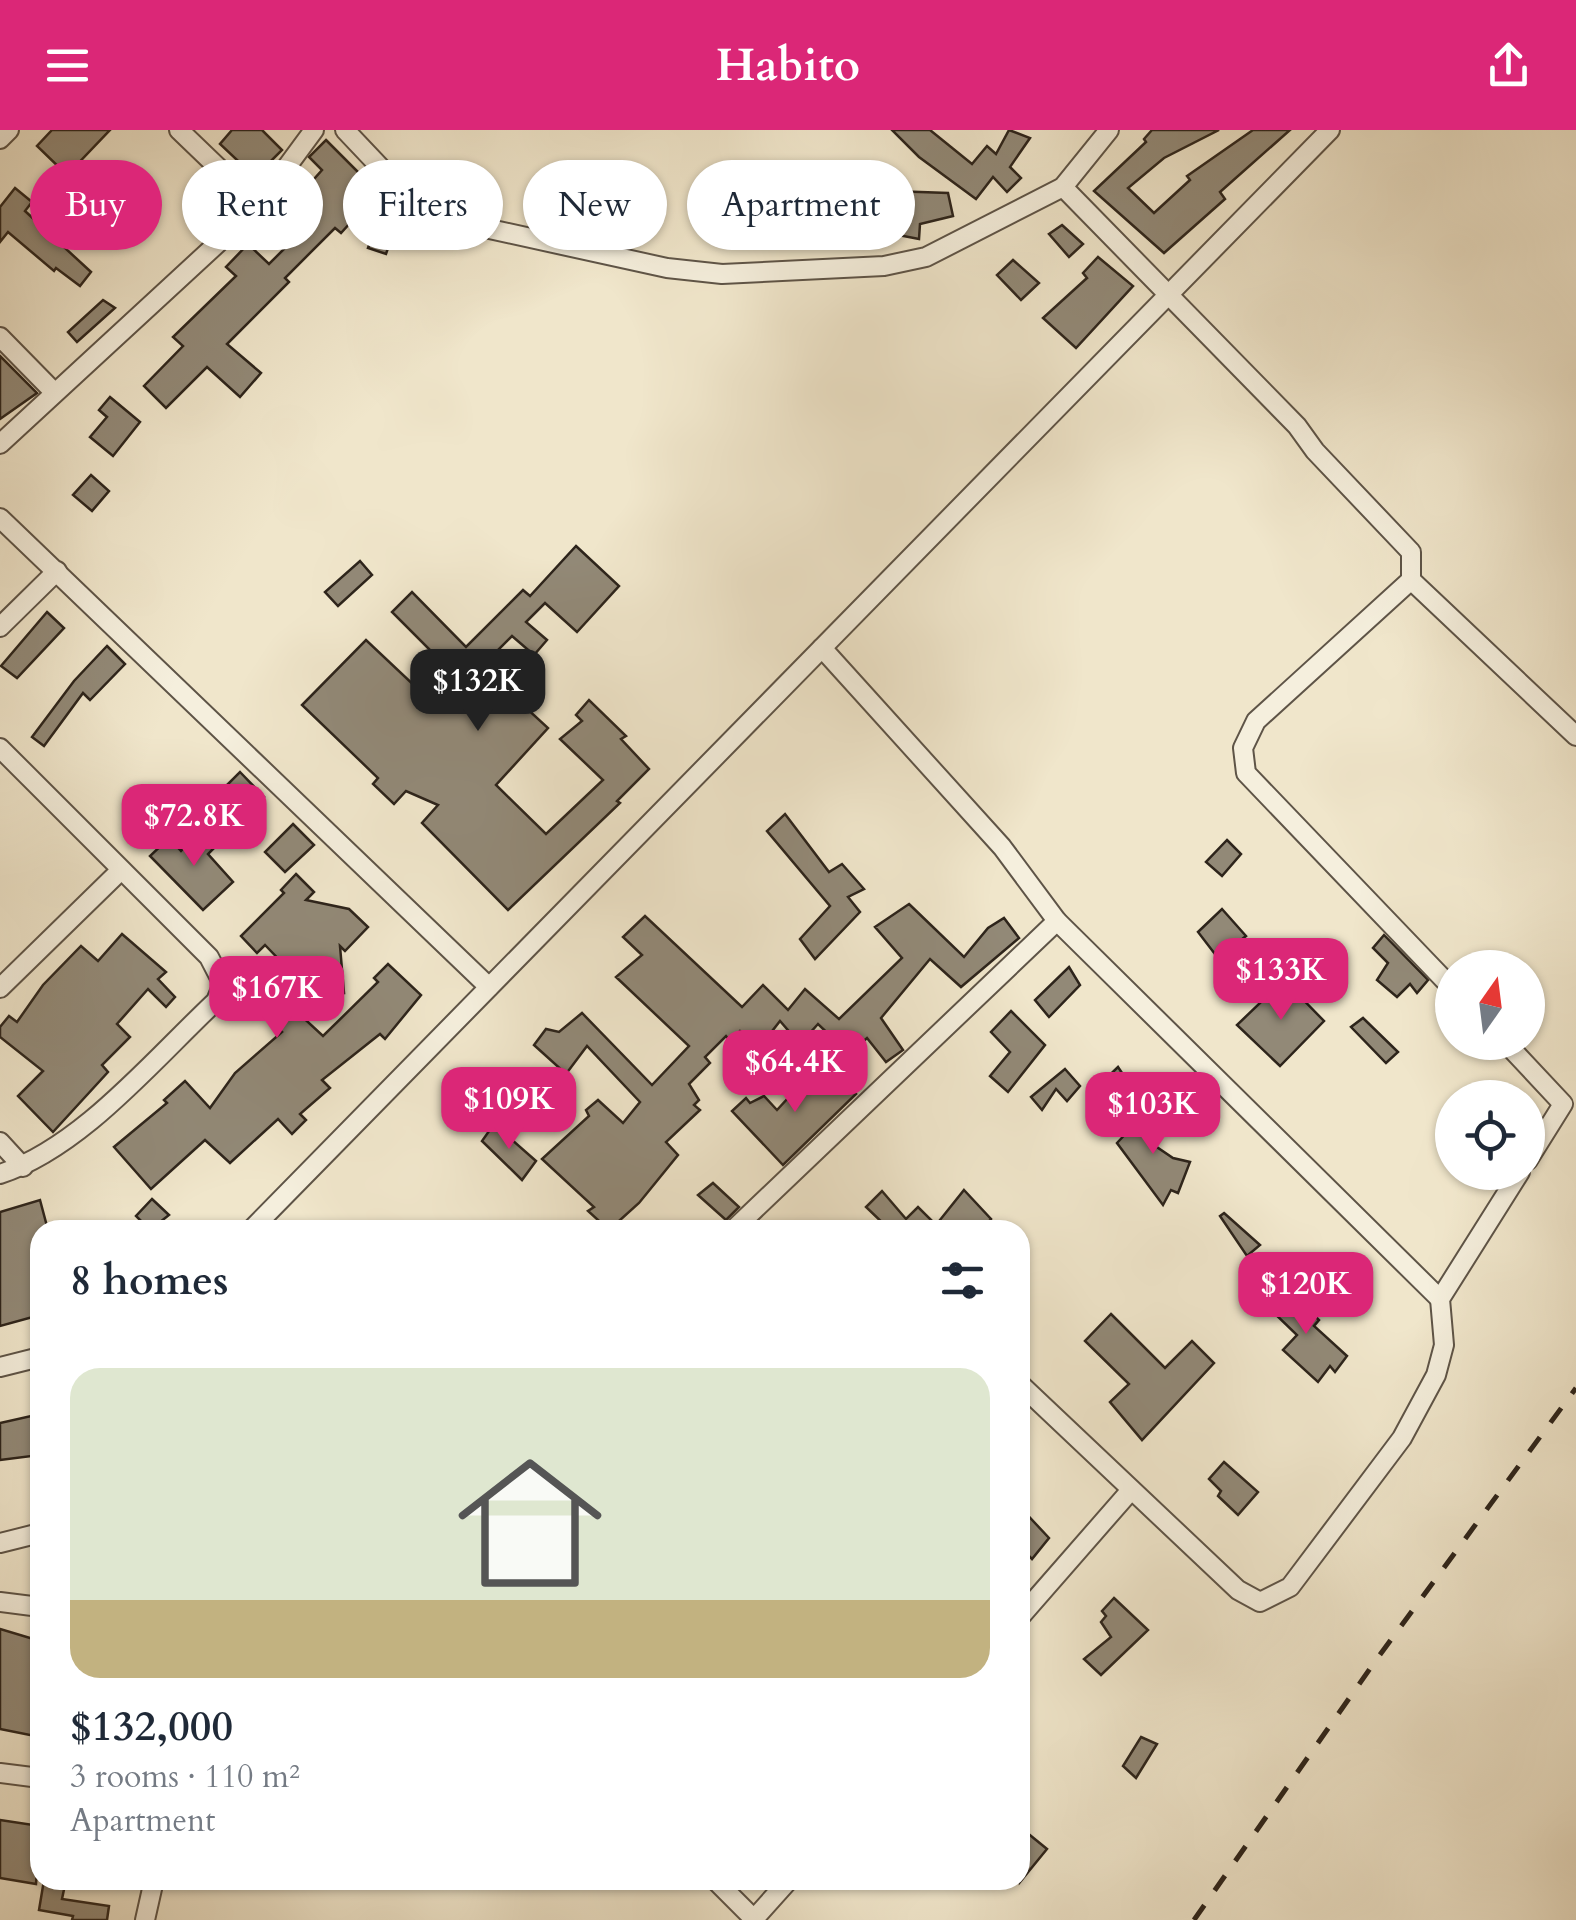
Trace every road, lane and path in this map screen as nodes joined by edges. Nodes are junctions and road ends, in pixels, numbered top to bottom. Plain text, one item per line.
1 (9, 130) edge
2 (179, 130) edge
3 (314, 130) edge
4 (345, 130) edge
5 (1109, 130) edge
6 (1330, 130) edge
7 (0, 139) edge
8 (210, 160) edge
9 (292, 160) edge
10 (1063, 187) junction
11 (209, 250) edge
12 (1168, 294) junction
13 (0, 337) edge
14 (53, 391) junction
15 (0, 444) edge
16 (0, 518) edge
17 (57, 571) junction
18 (1411, 580) junction
19 (0, 627) edge
20 (822, 648) junction
21 (1576, 736) edge
22 (0, 748) edge
23 (121, 870) junction
24 (1058, 921) junction
25 (1435, 970) edge
26 (490, 987) junction
27 (0, 988) edge
28 (1522, 1060) edge
29 (1541, 1080) edge
30 (1545, 1085) edge
31 (1545, 1133) edge
32 (0, 1142) edge
33 (22, 1166) junction
34 (0, 1174) edge
35 (1509, 1190) edge
36 (261, 1220) edge
37 (744, 1220) edge
38 (1440, 1299) junction
39 (30, 1360) edge
40 (0, 1367) edge
41 (1030, 1394) edge
42 (1131, 1490) junction
43 (30, 1536) edge
44 (0, 1544) edge
45 (0, 1602) edge
46 (1030, 1605) edge
47 (30, 1606) edge
48 (0, 1773) edge
49 (30, 1777) edge
50 (152, 1890) edge
51 (725, 1890) edge
52 (780, 1890) edge
53 (145, 1920) edge
54 (755, 1920) edge

1 - 7 street
2 - 8 street
3 - 9 street
4 - 10 street
5 - 10 street
6 - 12 street
10 - 12 street
11 - 14 street
12 - 18 street
12 - 20 street
13 - 14 street
14 - 15 street
16 - 17 street
17 - 19 street
17 - 26 street
18 - 21 street
18 - 25 street
20 - 24 street
20 - 26 street
22 - 23 street
23 - 27 street
23 - 33 street
24 - 37 street
24 - 38 street
26 - 36 street
28 - 29 street
30 - 31 street
32 - 33 street
33 - 34 street
35 - 38 street
38 - 42 street
39 - 40 street
41 - 42 street
42 - 46 street
43 - 44 street
45 - 47 street
48 - 49 street
50 - 53 street
51 - 54 street
52 - 54 street

